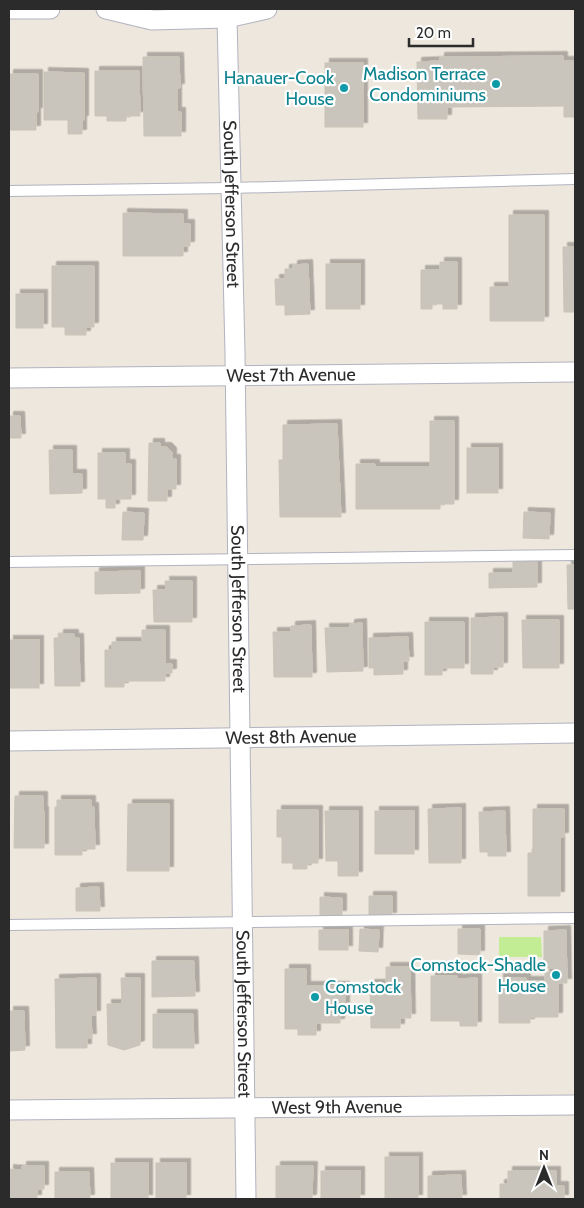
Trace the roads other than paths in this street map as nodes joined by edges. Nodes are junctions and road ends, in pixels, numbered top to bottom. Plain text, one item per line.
1 (9, 9) edge
2 (37, 9) edge
3 (50, 9) edge
4 (106, 9) edge
5 (267, 9) edge
6 (227, 18) junction
7 (575, 179) edge
8 (231, 188) junction
9 (9, 191) edge
10 (575, 372) edge
11 (236, 375) junction
12 (9, 378) edge
13 (575, 555) edge
14 (238, 560) junction
15 (9, 562) edge
16 (575, 733) edge
17 (240, 737) junction
18 (9, 740) edge
19 (575, 918) edge
20 (242, 922) junction
21 (9, 925) edge
22 (575, 1106) edge
23 (244, 1108) junction
24 (9, 1110) edge
25 (246, 1199) edge

1 - 2 street
2 - 3 street
4 - 6 street
5 - 6 street
6 - 8 street, South Jefferson Street
7 - 8 lane
8 - 9 lane
8 - 11 street, South Jefferson Street
10 - 11 street, West 7th Avenue
11 - 12 street, West 7th Avenue
11 - 14 street, South Jefferson Street
13 - 14 lane
14 - 15 lane
14 - 17 street, South Jefferson Street
16 - 17 street, West 8th Avenue
17 - 18 street, West 8th Avenue
17 - 20 street, South Jefferson Street
19 - 20 lane
20 - 21 lane
20 - 23 street, South Jefferson Street
22 - 23 street, West 9th Avenue
23 - 24 street, West 9th Avenue
23 - 25 street, South Jefferson Street

